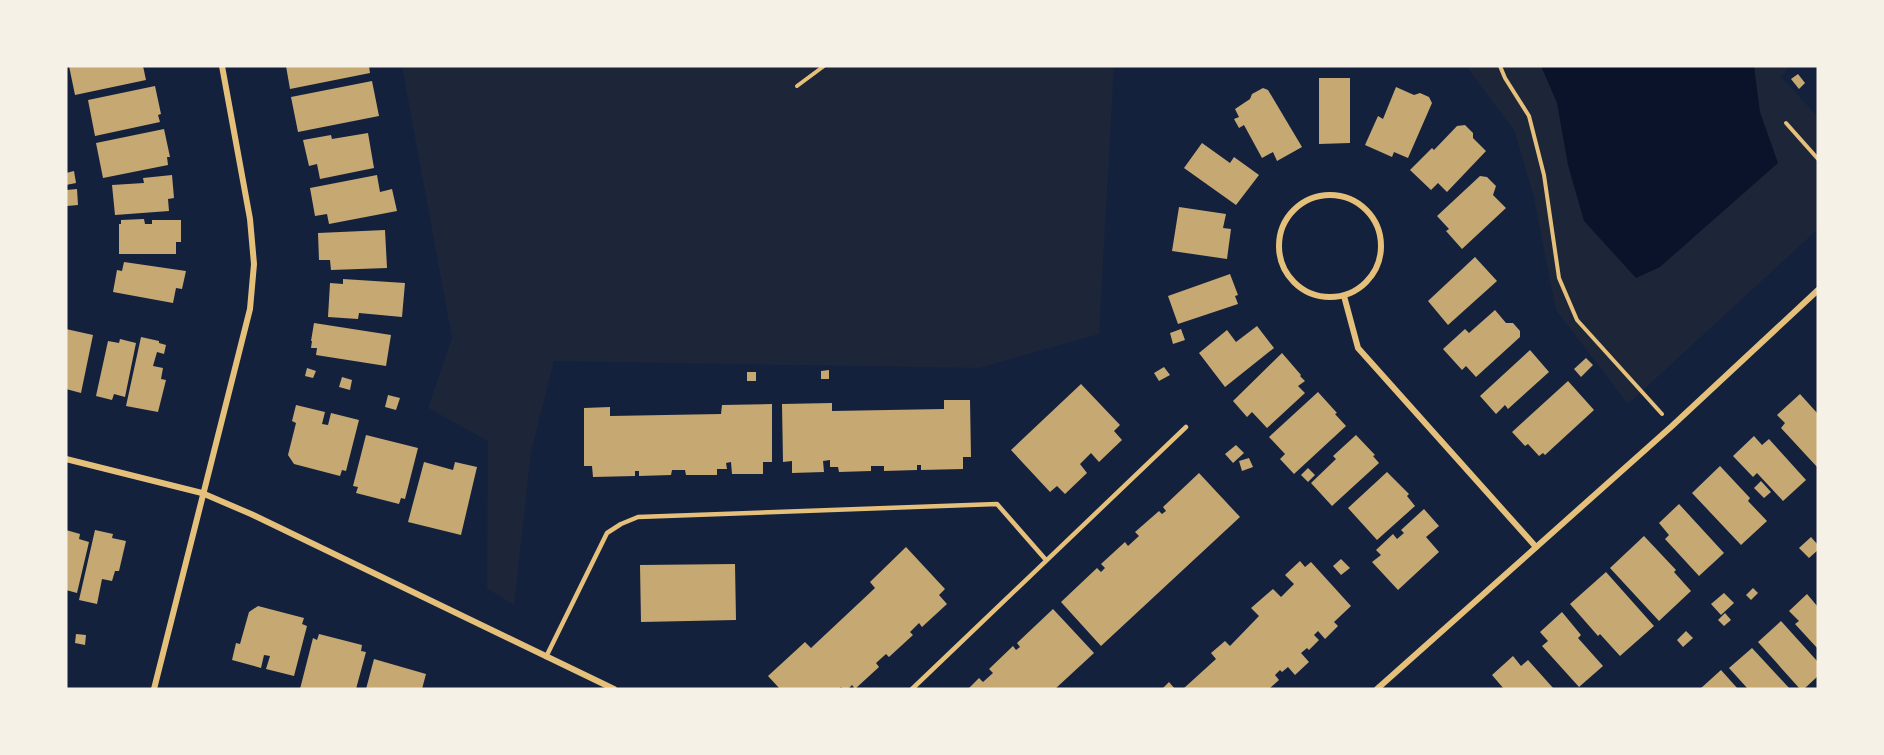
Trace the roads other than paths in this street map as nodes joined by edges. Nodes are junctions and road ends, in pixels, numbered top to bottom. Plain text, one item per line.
1 (222, 66) edge
2 (1818, 290) edge
3 (1344, 296) junction
4 (1186, 427) dead end
5 (66, 459) edge
6 (202, 493) junction
7 (1536, 547) junction
8 (1046, 560) junction
9 (546, 657) junction
10 (154, 689) edge
11 (614, 689) edge
12 (912, 689) edge
13 (1377, 689) edge

1 - 6 street
2 - 7 street
3 - 3 street
3 - 7 street
4 - 8 lane
5 - 6 street
6 - 9 street
6 - 10 street
7 - 13 street
8 - 9 lane
8 - 12 lane
9 - 11 street

